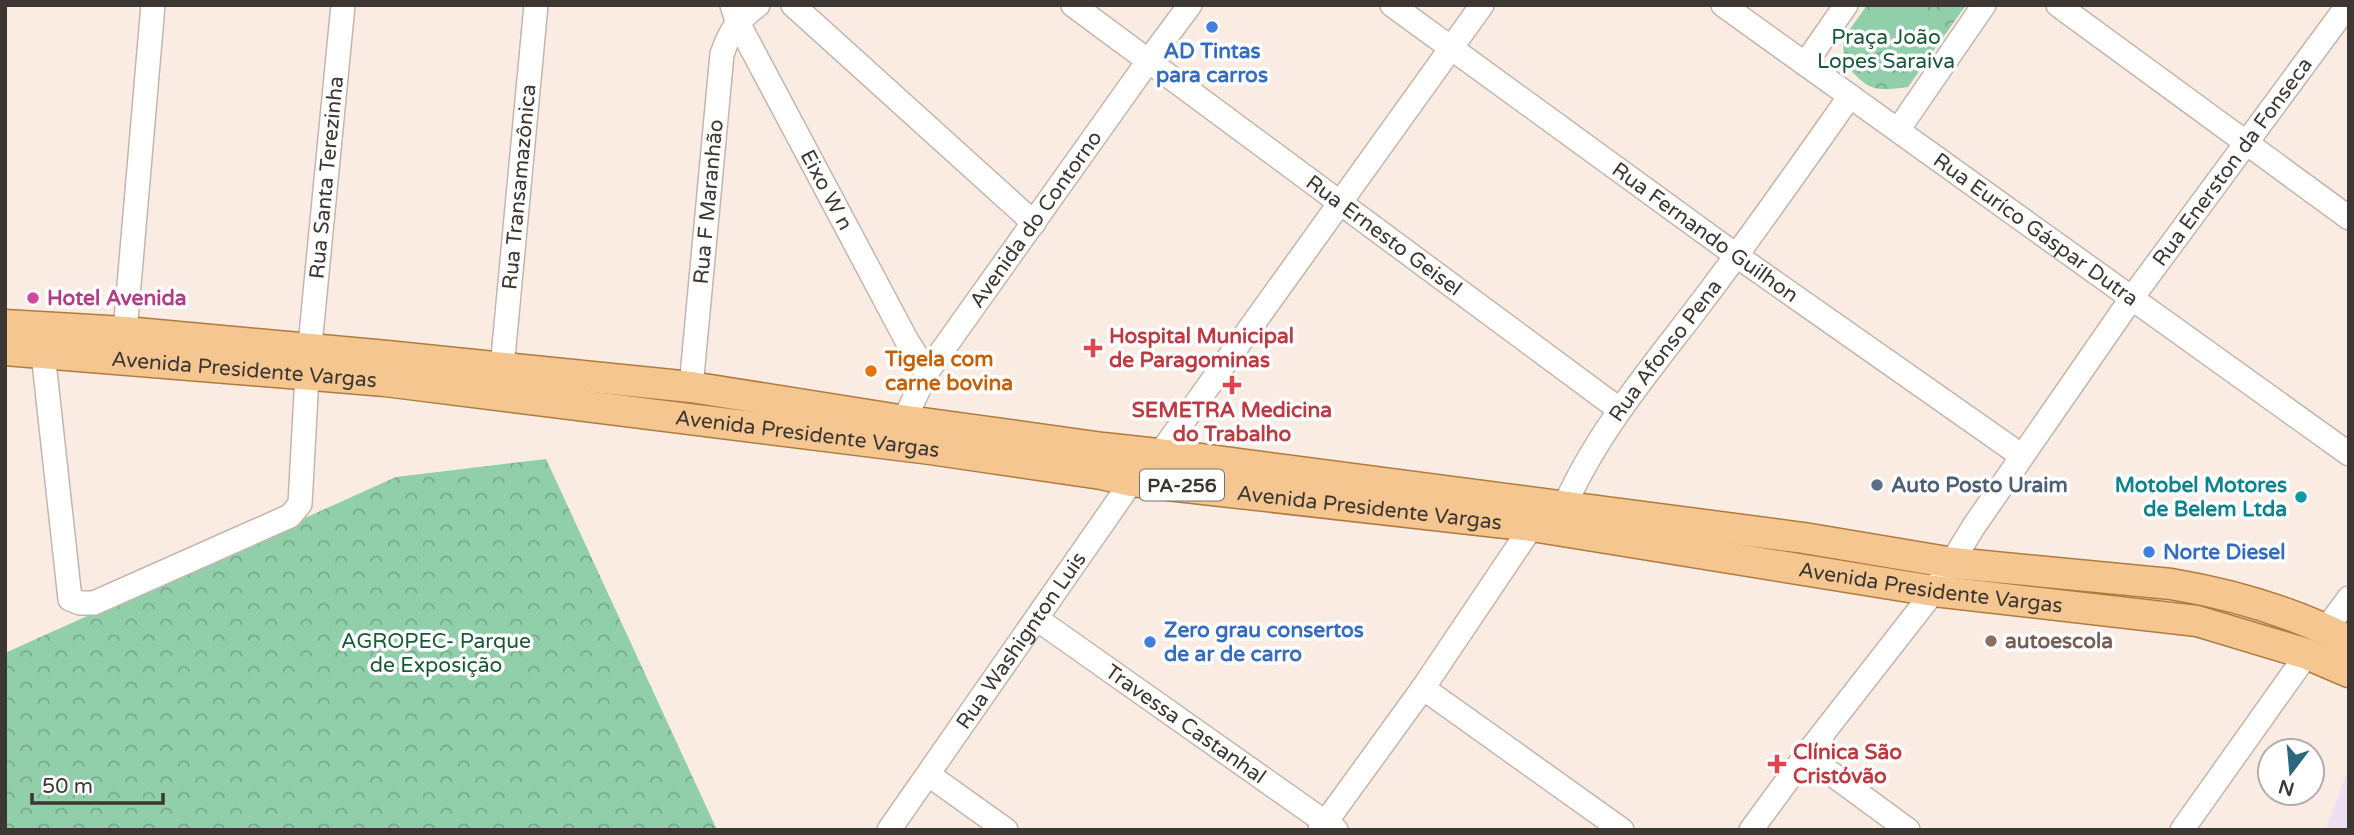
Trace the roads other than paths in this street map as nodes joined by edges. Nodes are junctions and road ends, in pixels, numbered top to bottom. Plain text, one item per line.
1 (153, 5) edge
2 (344, 5) edge
3 (536, 5) edge
4 (758, 5) edge
5 (793, 5) edge
6 (1073, 5) edge
7 (1190, 5) edge
8 (1392, 5) edge
9 (1482, 5) edge
10 (1723, 5) edge
11 (1846, 5) edge
12 (1984, 5) edge
13 (2058, 5) edge
14 (2348, 5) edge
15 (734, 13) edge
16 (1451, 48) junction
17 (1149, 60) junction
18 (1805, 64) junction
19 (1850, 96) junction
20 (1898, 130) junction
21 (2244, 143) junction
22 (1340, 204) junction
23 (2349, 218) edge
24 (1034, 223) junction
25 (1737, 256) junction
26 (2131, 299) junction
27 (5, 325) edge
28 (125, 332) junction
29 (5, 350) edge
30 (43, 353) junction
31 (309, 363) junction
32 (502, 368) junction
33 (927, 372) junction
34 (691, 387) junction
35 (1620, 410) junction
36 (902, 433) junction
37 (2349, 454) edge
38 (1159, 455) junction
39 (2022, 456) junction
40 (1132, 481) junction
41 (1564, 507) junction
42 (1532, 526) junction
43 (1953, 563) junction
44 (1934, 591) junction
45 (2349, 598) edge
46 (1037, 619) junction
47 (2338, 635) edge
48 (2307, 654) junction
49 (2349, 672) edge
50 (1423, 688) junction
51 (1806, 755) junction
52 (929, 775) junction
53 (1327, 827) edge
54 (889, 830) edge
55 (1006, 830) edge
56 (1622, 830) edge
57 (1751, 830) edge
58 (1908, 830) edge
59 (2182, 830) edge

1 - 28 street
2 - 31 street, Rua Santa Terezinha
3 - 32 street, Rua Transamazônica
4 - 15 street
5 - 24 street
6 - 17 street, Rua Ernesto Geisel
7 - 17 street, Avenida do Contorno
8 - 16 street, Rua Fernando Guilhon
9 - 16 street, Rua Washignton Luis
10 - 18 street, Rua Euríco Gáspar Dutra
11 - 18 street
12 - 20 street
13 - 21 street
14 - 21 street, Rua Enerston da Fonseca
15 - 33 street, Eixo W n
15 - 34 street, Rua F Maranhão
16 - 22 street, Rua Washignton Luis
16 - 25 street, Rua Fernando Guilhon
17 - 22 street, Rua Ernesto Geisel
17 - 24 street, Avenida do Contorno
18 - 19 street, Rua Euríco Gáspar Dutra
19 - 20 street, Rua Euríco Gáspar Dutra
19 - 25 street, Rua Afonso Pena
20 - 26 street, Rua Euríco Gáspar Dutra
21 - 23 street
21 - 26 street, Rua Enerston da Fonseca
22 - 35 street, Rua Ernesto Geisel
22 - 38 street, Rua Washignton Luis
24 - 33 street, Avenida do Contorno
25 - 35 street, Rua Afonso Pena
25 - 39 street, Rua Fernando Guilhon
26 - 37 street, Rua Euríco Gáspar Dutra
26 - 39 street, Rua Enerston da Fonseca
27 - 28 main road, Avenida Presidente Vargas / PA-256
28 - 31 main road, Avenida Presidente Vargas / PA-256
29 - 30 main road, Avenida Presidente Vargas / PA-256
30 - 31 main road, Avenida Presidente Vargas / PA-256
30 - 31 street, Rua Santa Terezinha
31 - 32 main road, Avenida Presidente Vargas / PA-256
31 - 36 main road, Avenida Presidente Vargas / PA-256
32 - 34 main road, Avenida Presidente Vargas / PA-256
33 - 36 street, Avenida do Contorno
34 - 36 main road, Avenida Presidente Vargas / PA-256
35 - 41 street, Rua Afonso Pena
36 - 38 main road, Avenida Presidente Vargas / PA-256
36 - 40 main road, Avenida Presidente Vargas / PA-256
38 - 40 street, Rua Washignton Luis
38 - 41 main road, Avenida Presidente Vargas / PA-256
39 - 43 street, Rua Enerston da Fonseca
40 - 42 main road, Avenida Presidente Vargas / PA-256
40 - 46 street, Rua Washignton Luis
41 - 43 main road, Avenida Presidente Vargas / PA-256
42 - 44 main road, Avenida Presidente Vargas / PA-256
42 - 50 street
43 - 44 street, Rua Enerston da Fonseca
43 - 47 main road, Avenida Presidente Vargas / PA-256
44 - 48 main road, Avenida Presidente Vargas / PA-256
44 - 51 street, Rua Enerston da Fonseca
45 - 47 street
46 - 52 street, Rua Washignton Luis
46 - 53 street, Travessa Castanhal
48 - 49 main road, Avenida Presidente Vargas / PA-256
48 - 59 street
50 - 53 street
50 - 56 street
51 - 57 street, Rua Enerston da Fonseca
51 - 58 street
52 - 54 street, Rua Washignton Luis
52 - 55 street

